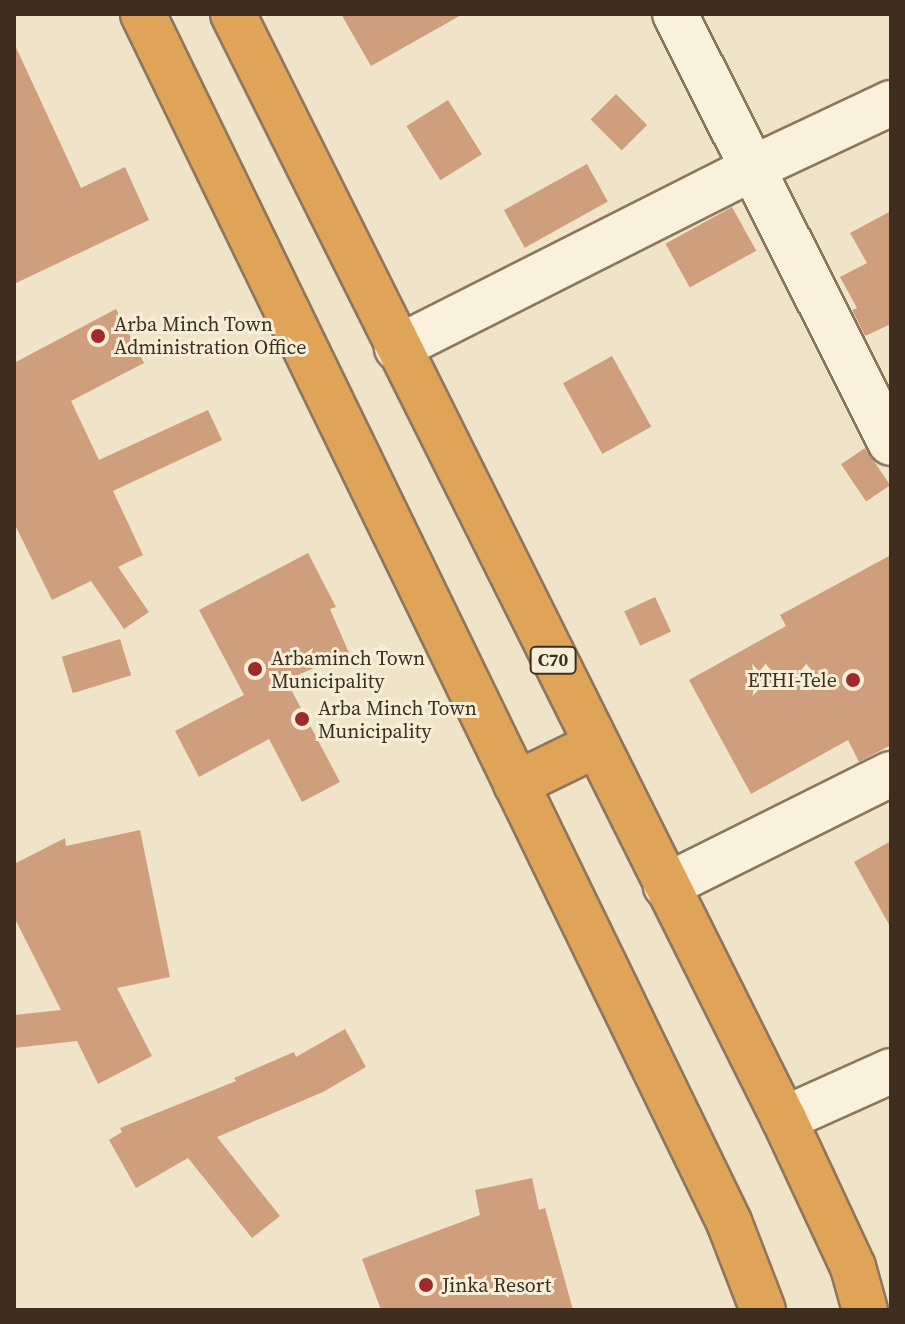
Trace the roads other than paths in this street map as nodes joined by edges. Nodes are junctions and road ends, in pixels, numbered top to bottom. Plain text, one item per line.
1 (143, 14) edge
2 (233, 14) edge
3 (675, 14) edge
4 (891, 103) edge
5 (753, 168) junction
6 (397, 348) junction
7 (891, 443) edge
8 (596, 745) junction
9 (891, 774) edge
10 (516, 784) junction
11 (666, 886) junction
12 (891, 1071) edge
13 (784, 1119) junction
14 (763, 1310) edge
15 (865, 1310) edge

1 - 10 highway
2 - 6 highway, C70
3 - 5 street
4 - 5 street
5 - 6 street
5 - 7 street
6 - 8 highway, C70
8 - 10 highway
8 - 11 highway, C70
9 - 11 street
10 - 14 highway
11 - 13 highway, C70
12 - 13 street
13 - 15 highway, C70

